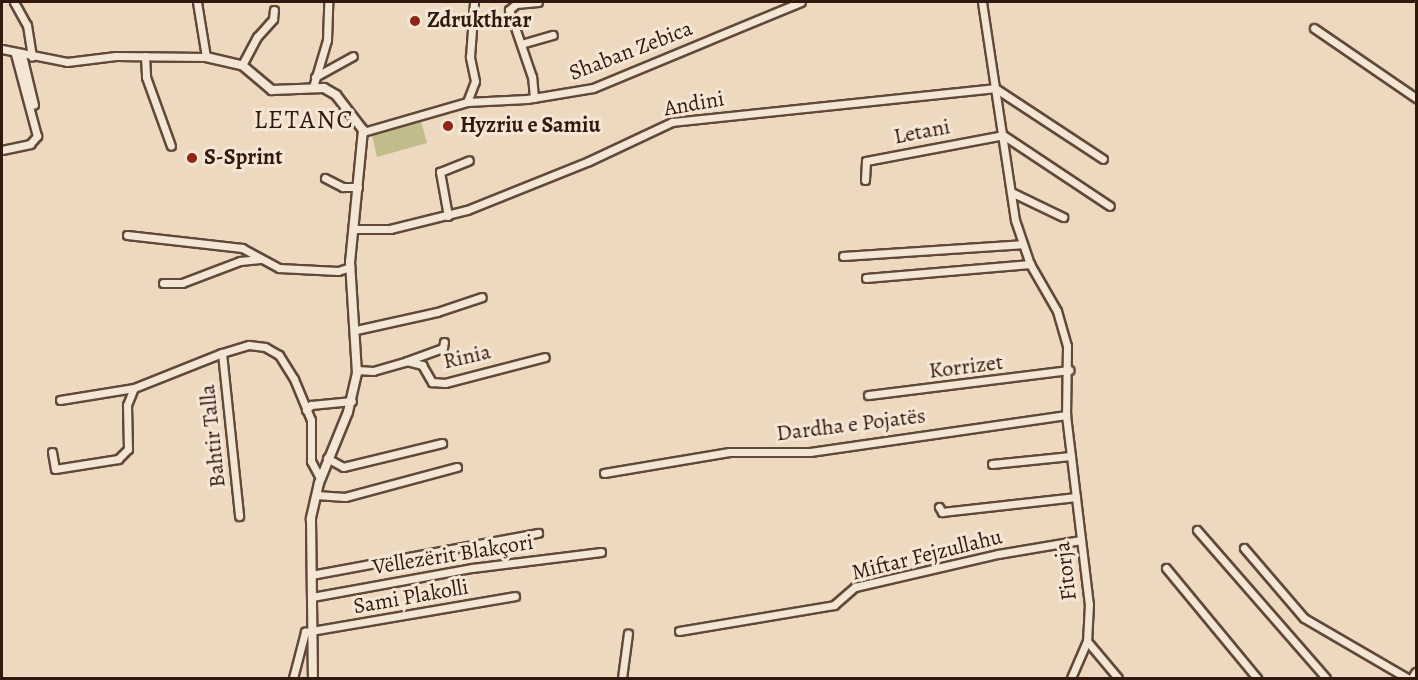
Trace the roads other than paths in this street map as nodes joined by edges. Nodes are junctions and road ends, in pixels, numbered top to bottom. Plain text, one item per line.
1 (14, 2) edge
2 (197, 2) edge
3 (328, 2) edge
4 (474, 2) edge
5 (538, 2) edge
6 (801, 2) edge
7 (982, 2) edge
8 (274, 10) dead end
9 (1314, 28) dead end
10 (553, 35) dead end
11 (521, 44) junction
12 (2, 49) edge
13 (18, 55) junction
14 (145, 56) junction
15 (353, 56) dead end
16 (32, 57) junction
17 (206, 57) junction
18 (242, 65) junction
19 (315, 77) junction
20 (313, 87) junction
21 (995, 88) junction
22 (1416, 98) edge
23 (534, 99) junction
24 (467, 102) junction
25 (363, 132) junction
26 (1003, 135) junction
27 (43, 136) dead end
28 (171, 146) dead end
29 (2, 150) edge
30 (1103, 159) dead end
31 (469, 160) dead end
32 (325, 178) dead end
33 (865, 180) dead end
34 (358, 187) junction
35 (1011, 192) junction
36 (1110, 206) dead end
37 (448, 216) junction
38 (1063, 217) dead end
39 (353, 229) junction
40 (127, 235) dead end
41 (1022, 244) junction
42 (843, 256) dead end
43 (260, 259) junction
44 (1030, 264) junction
45 (351, 267) junction
46 (866, 278) dead end
47 (163, 283) dead end
48 (482, 297) dead end
49 (356, 330) junction
50 (444, 342) dead end
51 (222, 353) junction
52 (545, 357) dead end
53 (407, 361) junction
54 (357, 370) junction
55 (1069, 370) junction
56 (134, 388) junction
57 (868, 395) dead end
58 (60, 400) dead end
59 (352, 401) junction
60 (306, 410) junction
61 (1066, 415) junction
62 (442, 443) dead end
63 (52, 452) dead end
64 (1071, 456) junction
65 (327, 458) junction
66 (992, 464) dead end
67 (457, 467) dead end
68 (604, 473) dead end
69 (320, 478) junction
70 (316, 495) junction
71 (1076, 497) junction
72 (939, 507) dead end
73 (239, 516) dead end
74 (1197, 530) dead end
75 (538, 533) dead end
76 (1080, 540) junction
77 (1245, 548) dead end
78 (601, 552) dead end
79 (1166, 568) dead end
80 (311, 575) junction
81 (515, 596) dead end
82 (312, 597) junction
83 (312, 631) junction
84 (679, 631) dead end
85 (628, 633) dead end
86 (1087, 641) junction
87 (1416, 673) edge
88 (293, 678) edge
89 (313, 678) edge
90 (622, 678) edge
91 (1071, 678) edge
92 (1118, 678) edge
93 (1257, 678) edge
94 (1326, 678) edge
95 (1407, 678) edge
96 (1413, 678) edge

1 - 16 street
2 - 17 street
3 - 19 street
4 - 24 street
5 - 11 street
6 - 23 street, Shaban Zebica
7 - 21 street
8 - 18 street
9 - 22 street
10 - 11 street
11 - 23 street
12 - 13 street
13 - 16 street
13 - 27 street
13 - 29 street
14 - 16 street
14 - 17 street
14 - 28 street
15 - 19 street
17 - 18 street
18 - 20 street
19 - 20 street
20 - 25 street
21 - 26 street
21 - 30 street
21 - 37 street, Andini
23 - 24 street, Shaban Zebica
24 - 25 street, Shaban Zebica
25 - 34 street
26 - 33 street, Letani
26 - 35 street
26 - 36 street
31 - 37 street
32 - 34 street
34 - 39 street
35 - 38 street
35 - 41 street
37 - 39 street, Andini
39 - 45 street
40 - 43 street
41 - 42 street
41 - 44 street
43 - 45 street
43 - 47 street
44 - 46 street
44 - 55 street
45 - 49 street
48 - 49 street
49 - 54 street
50 - 53 street, Rinia
51 - 56 street
51 - 60 street
51 - 73 street, Bahtir Talla
52 - 53 street, Rinia
53 - 54 street, Rinia
54 - 59 street
55 - 57 street, Korrizet
55 - 61 street
56 - 58 street
56 - 63 street
59 - 60 street
59 - 65 street
60 - 69 street
61 - 64 street, Fitorja
61 - 68 street, Dardha e Pojatës
62 - 65 street
64 - 66 street
64 - 71 street, Fitorja
65 - 69 street
67 - 70 street
69 - 70 street
70 - 80 street
71 - 72 street
71 - 76 street, Fitorja
74 - 94 street
75 - 80 street
76 - 84 street, Miftar Fejzullahu
76 - 86 street, Fitorja
77 - 95 street
78 - 82 street, Vëllezërit Blakçori
79 - 93 street
80 - 82 street
81 - 83 street, Sami Plakolli
82 - 83 street
83 - 88 street
83 - 89 street
85 - 90 street
86 - 91 street, Fitorja
86 - 92 street
87 - 96 main road

